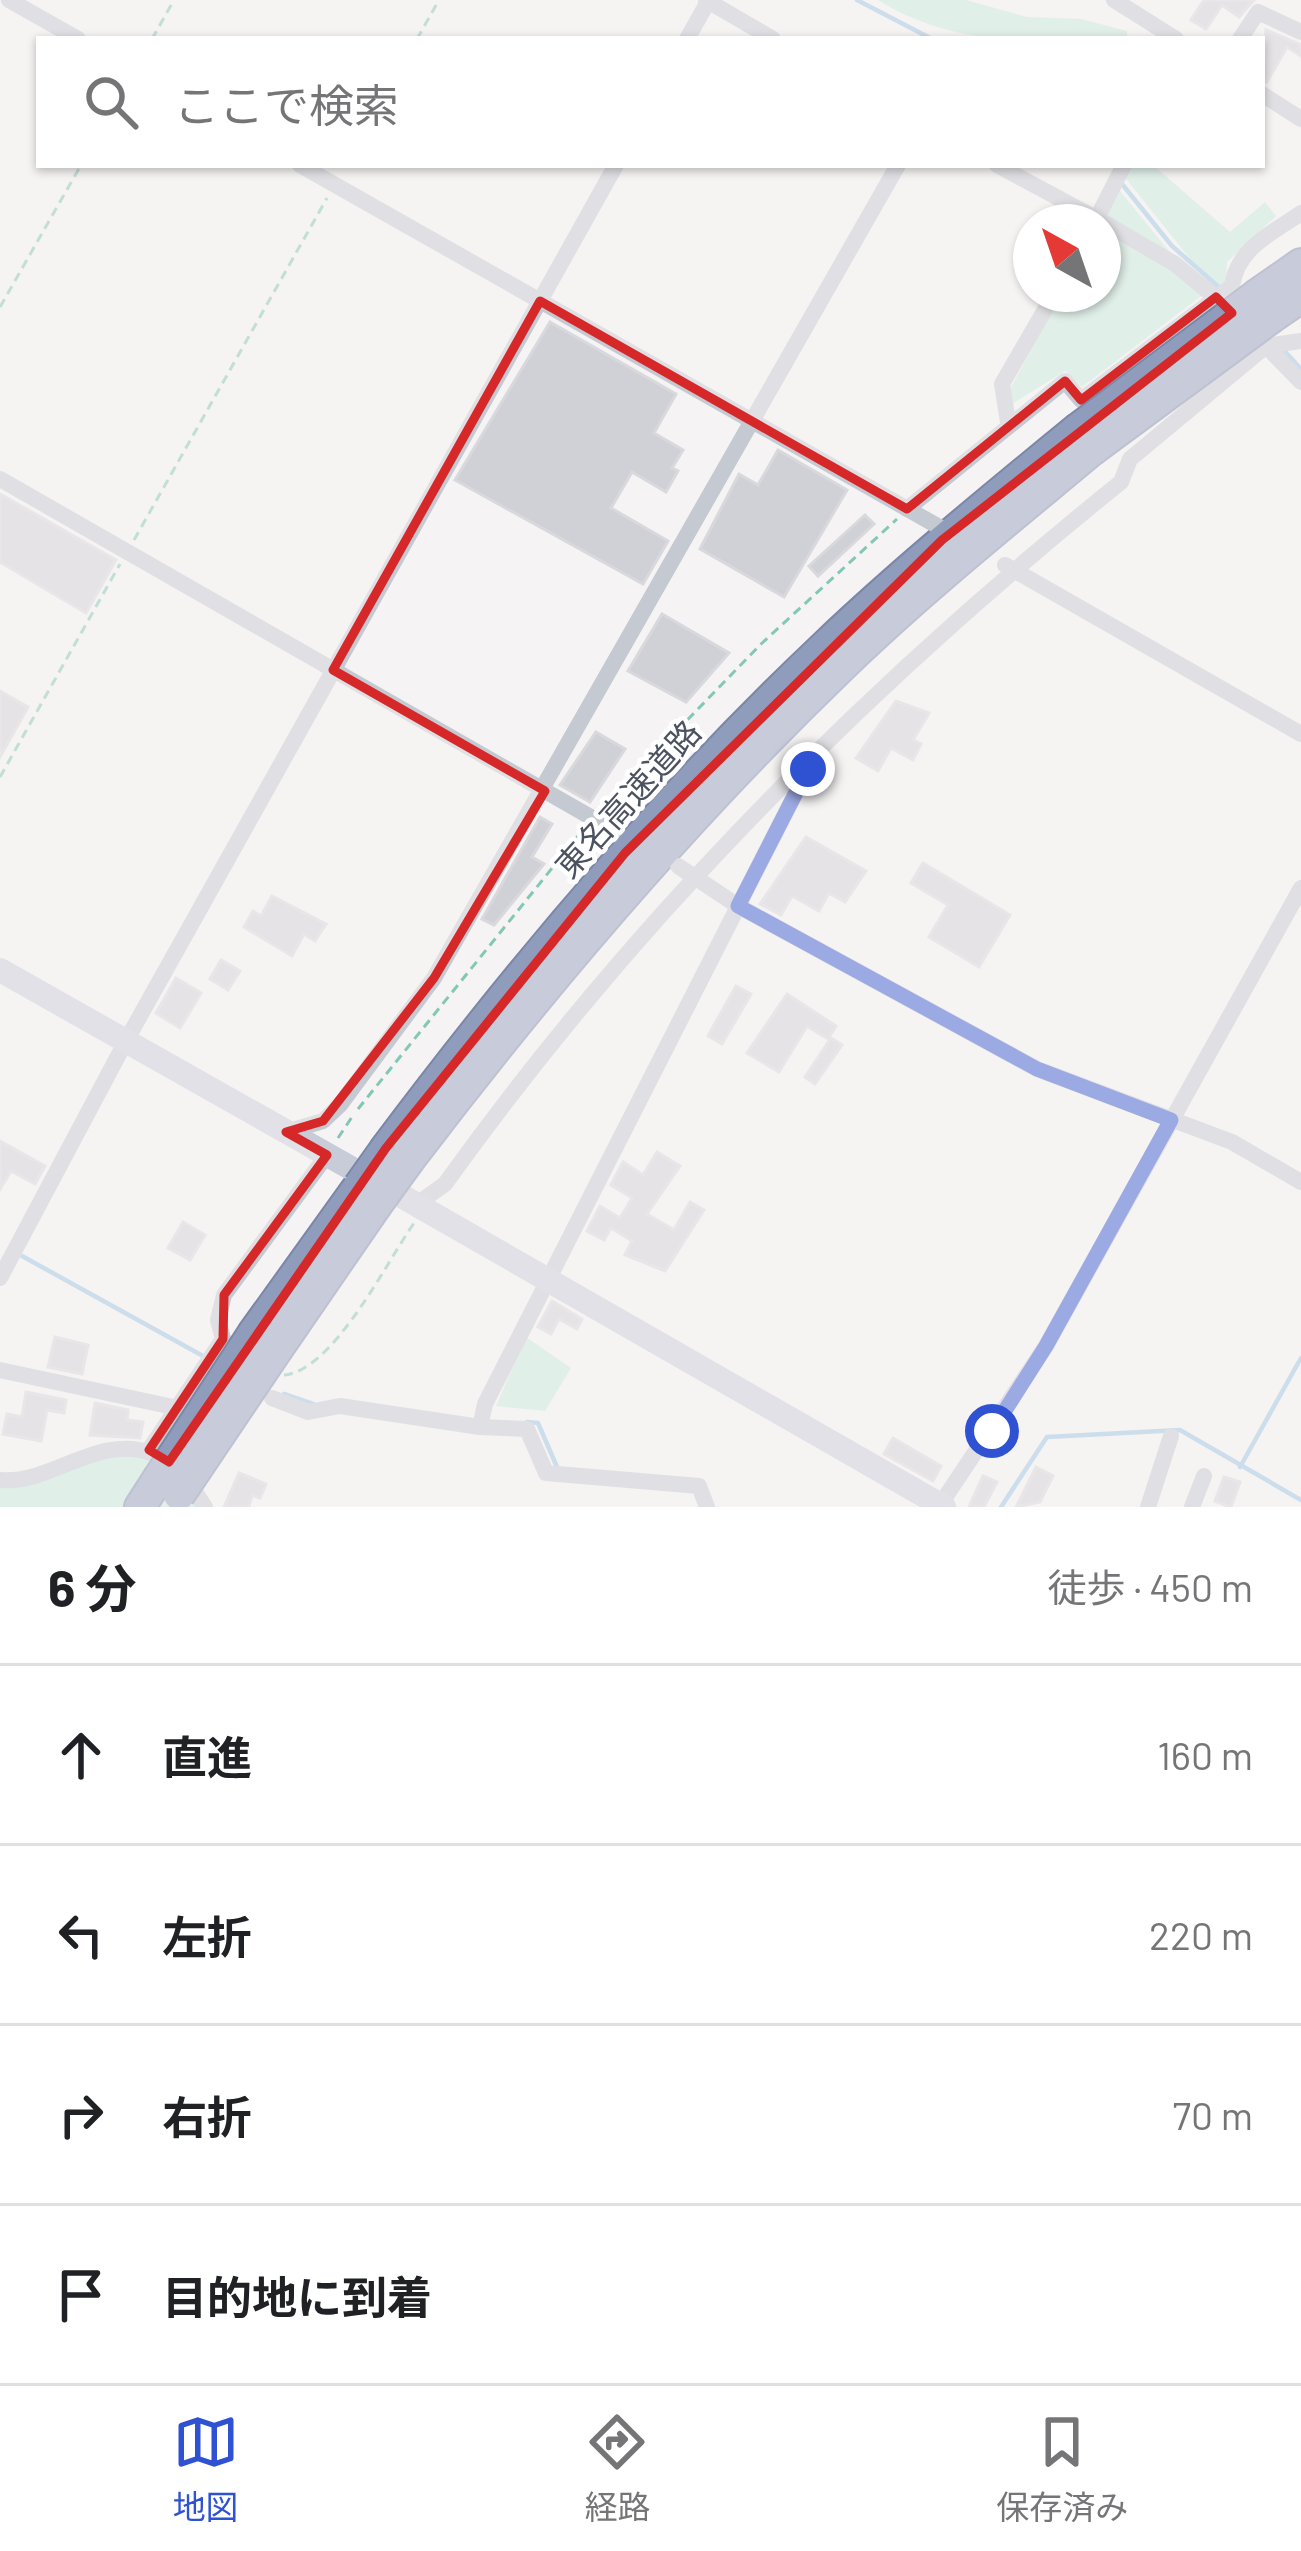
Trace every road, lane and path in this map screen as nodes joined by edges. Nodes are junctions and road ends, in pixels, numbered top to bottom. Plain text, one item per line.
1 (9, 0) edge
2 (174, 0) edge
3 (439, 0) edge
4 (708, 0) edge
5 (1114, 0) edge
6 (1301, 32) edge
7 (1156, 34) edge
8 (73, 36) edge
9 (154, 36) edge
10 (419, 36) edge
11 (689, 36) edge
12 (768, 36) edge
13 (1242, 36) edge
14 (1265, 96) edge
15 (1301, 119) edge
16 (78, 168) edge
17 (305, 168) edge
18 (614, 168) edge
19 (896, 168) edge
20 (1003, 168) edge
21 (1123, 168) edge
22 (334, 185) dead end
23 (1069, 204) edge
24 (1107, 204) edge
25 (1301, 213) edge
26 (1121, 233) edge
27 (1301, 264) edge
28 (1216, 297) junction
29 (1301, 297) edge
30 (540, 301) junction
31 (0, 308) edge
32 (1044, 312) edge
33 (1269, 324) edge
34 (1301, 382) edge
35 (754, 422) junction
36 (1008, 422) junction
37 (0, 479) edge
38 (907, 509) junction
39 (941, 529) dead end
40 (1008, 566) junction
41 (333, 670) junction
42 (1301, 734) edge
43 (818, 750) junction
44 (0, 777) edge
45 (545, 791) junction
46 (615, 831) dead end
47 (685, 871) junction
48 (1301, 888) edge
49 (738, 906) junction
50 (0, 970) edge
51 (126, 1041) junction
52 (340, 1105) junction
53 (1171, 1120) junction
54 (346, 1126) dead end
55 (286, 1132) junction
56 (352, 1179) junction
57 (1301, 1182) edge
58 (415, 1204) junction
59 (6, 1255) edge
60 (545, 1278) junction
61 (0, 1279) edge
62 (0, 1370) edge
63 (273, 1398) joint
64 (178, 1408) junction
65 (480, 1427) junction
66 (1172, 1436) dead end
67 (1204, 1476) dead end
68 (0, 1480) edge
69 (172, 1488) edge
70 (942, 1506) edge
71 (140, 1507) edge
72 (707, 1507) edge
73 (1148, 1507) edge
74 (1192, 1507) edge

1 - 8 street
2 - 9 path
3 - 10 path
4 - 11 street
4 - 12 street
5 - 7 street
6 - 13 street
14 - 15 street
16 - 31 path
17 - 30 street
18 - 30 street
19 - 35 street
20 - 23 street
21 - 24 street
22 - 44 path
25 - 33 street
26 - 28 street
27 - 33 highway, 東名高速道路
28 - 33 street
28 - 33 street
28 - 36 street
29 - 33 highway, 東名高速道路
30 - 35 street
30 - 41 street
32 - 36 street
33 - 34 street
33 - 40 street
33 - 56 highway, 東名高速道路, bridge
35 - 38 street
35 - 45 street
36 - 38 street
37 - 41 street
38 - 39 street
40 - 42 street
40 - 43 street
41 - 45 street
41 - 51 street
43 - 47 street
43 - 49 street
45 - 46 street
45 - 52 street
47 - 49 street
47 - 58 street
48 - 53 street
49 - 53 street
49 - 60 street
50 - 51 street
51 - 55 street
51 - 59 street
52 - 54 street
52 - 55 street
53 - 57 street
53 - 70 street
55 - 56 street
56 - 64 street
56 - 69 highway, 東名高速道路, bridge
58 - 60 street
58 - 63 path
59 - 61 street
60 - 65 street
60 - 70 street
62 - 64 street
63 - 65 street
64 - 69 street
65 - 72 street
66 - 73 street
67 - 74 street
68 - 69 street
69 - 71 highway, 東名高速道路

